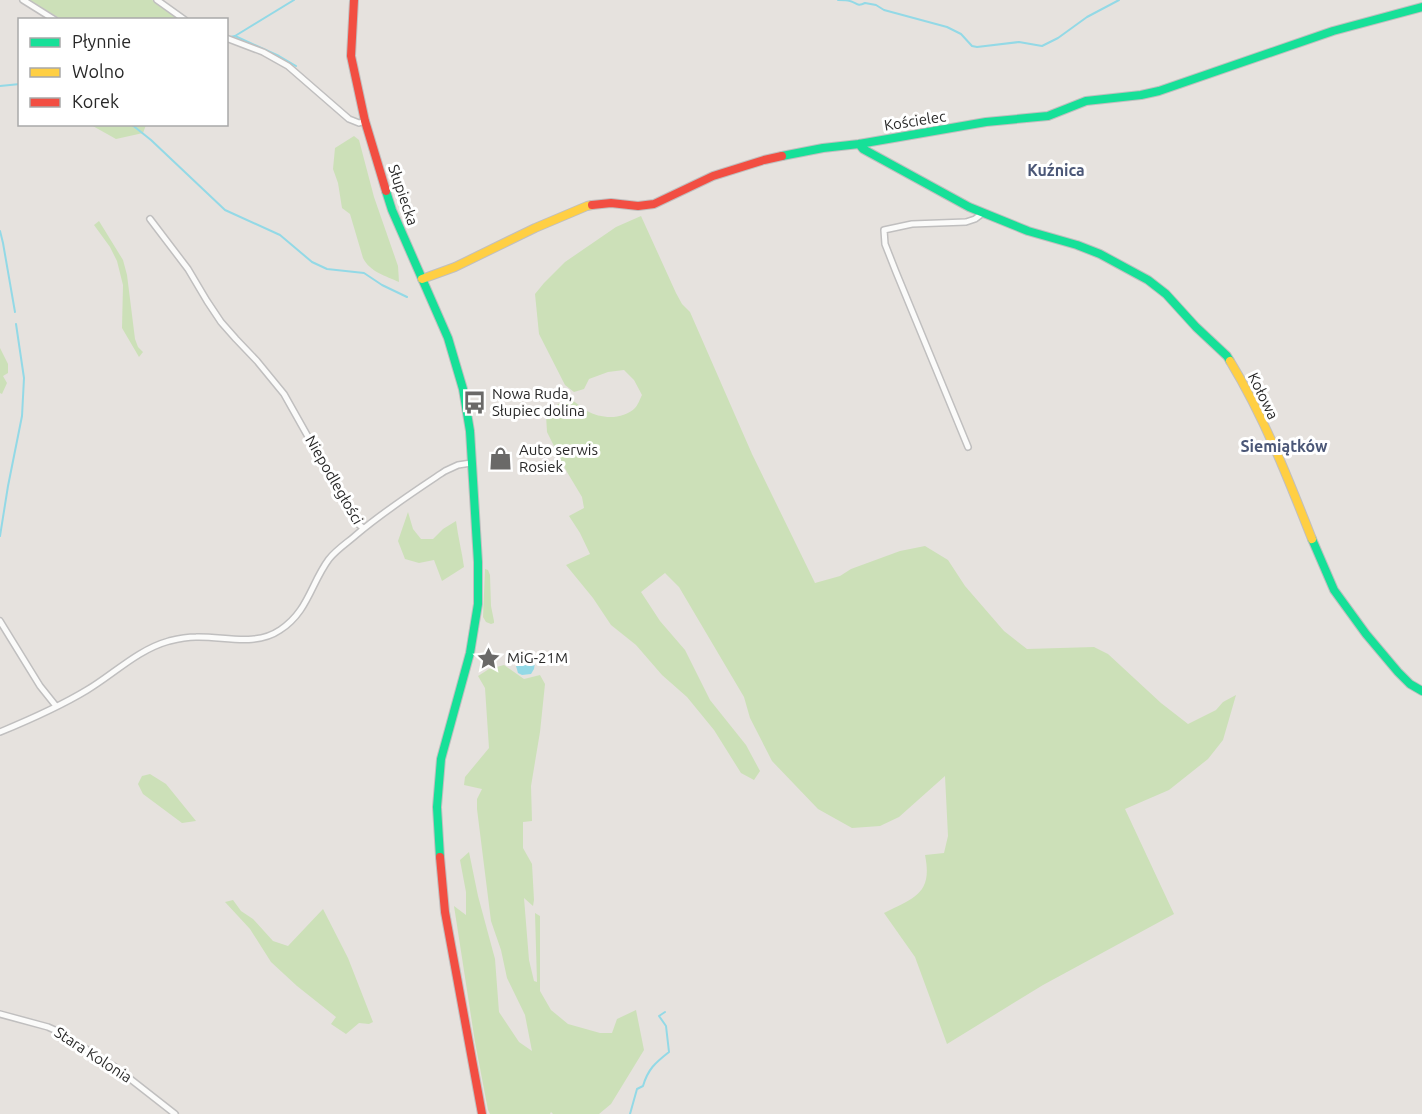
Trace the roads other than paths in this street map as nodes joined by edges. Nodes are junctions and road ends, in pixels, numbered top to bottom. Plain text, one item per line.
1 (23, 0) edge
2 (157, 0) edge
3 (354, 0) edge
4 (1422, 6) edge
5 (52, 18) edge
6 (182, 18) edge
7 (228, 39) edge
8 (365, 121) junction
9 (859, 144) junction
10 (983, 213) junction
11 (150, 219) dead end
12 (422, 279) junction
13 (968, 447) dead end
14 (471, 463) junction
15 (363, 528) junction
16 (0, 621) edge
17 (1422, 691) edge
18 (56, 706) junction
19 (0, 732) edge
20 (0, 1015) edge
21 (175, 1114) edge
22 (482, 1114) edge

1 - 5 street
2 - 6 street
3 - 8 street, Słupiecka
4 - 9 street, Kościelec
7 - 8 street
8 - 12 street, Słupiecka
9 - 10 street, Kołowa
9 - 12 street, Kościelec
10 - 13 street
10 - 17 street, Kołowa
11 - 15 street, Niepodległości
12 - 14 street, Słupiecka
14 - 15 street
14 - 22 street, Słupiecka
15 - 18 street, Niepodległości
16 - 18 street
18 - 19 street, Niepodległości
20 - 21 street, Stara Kolonia

